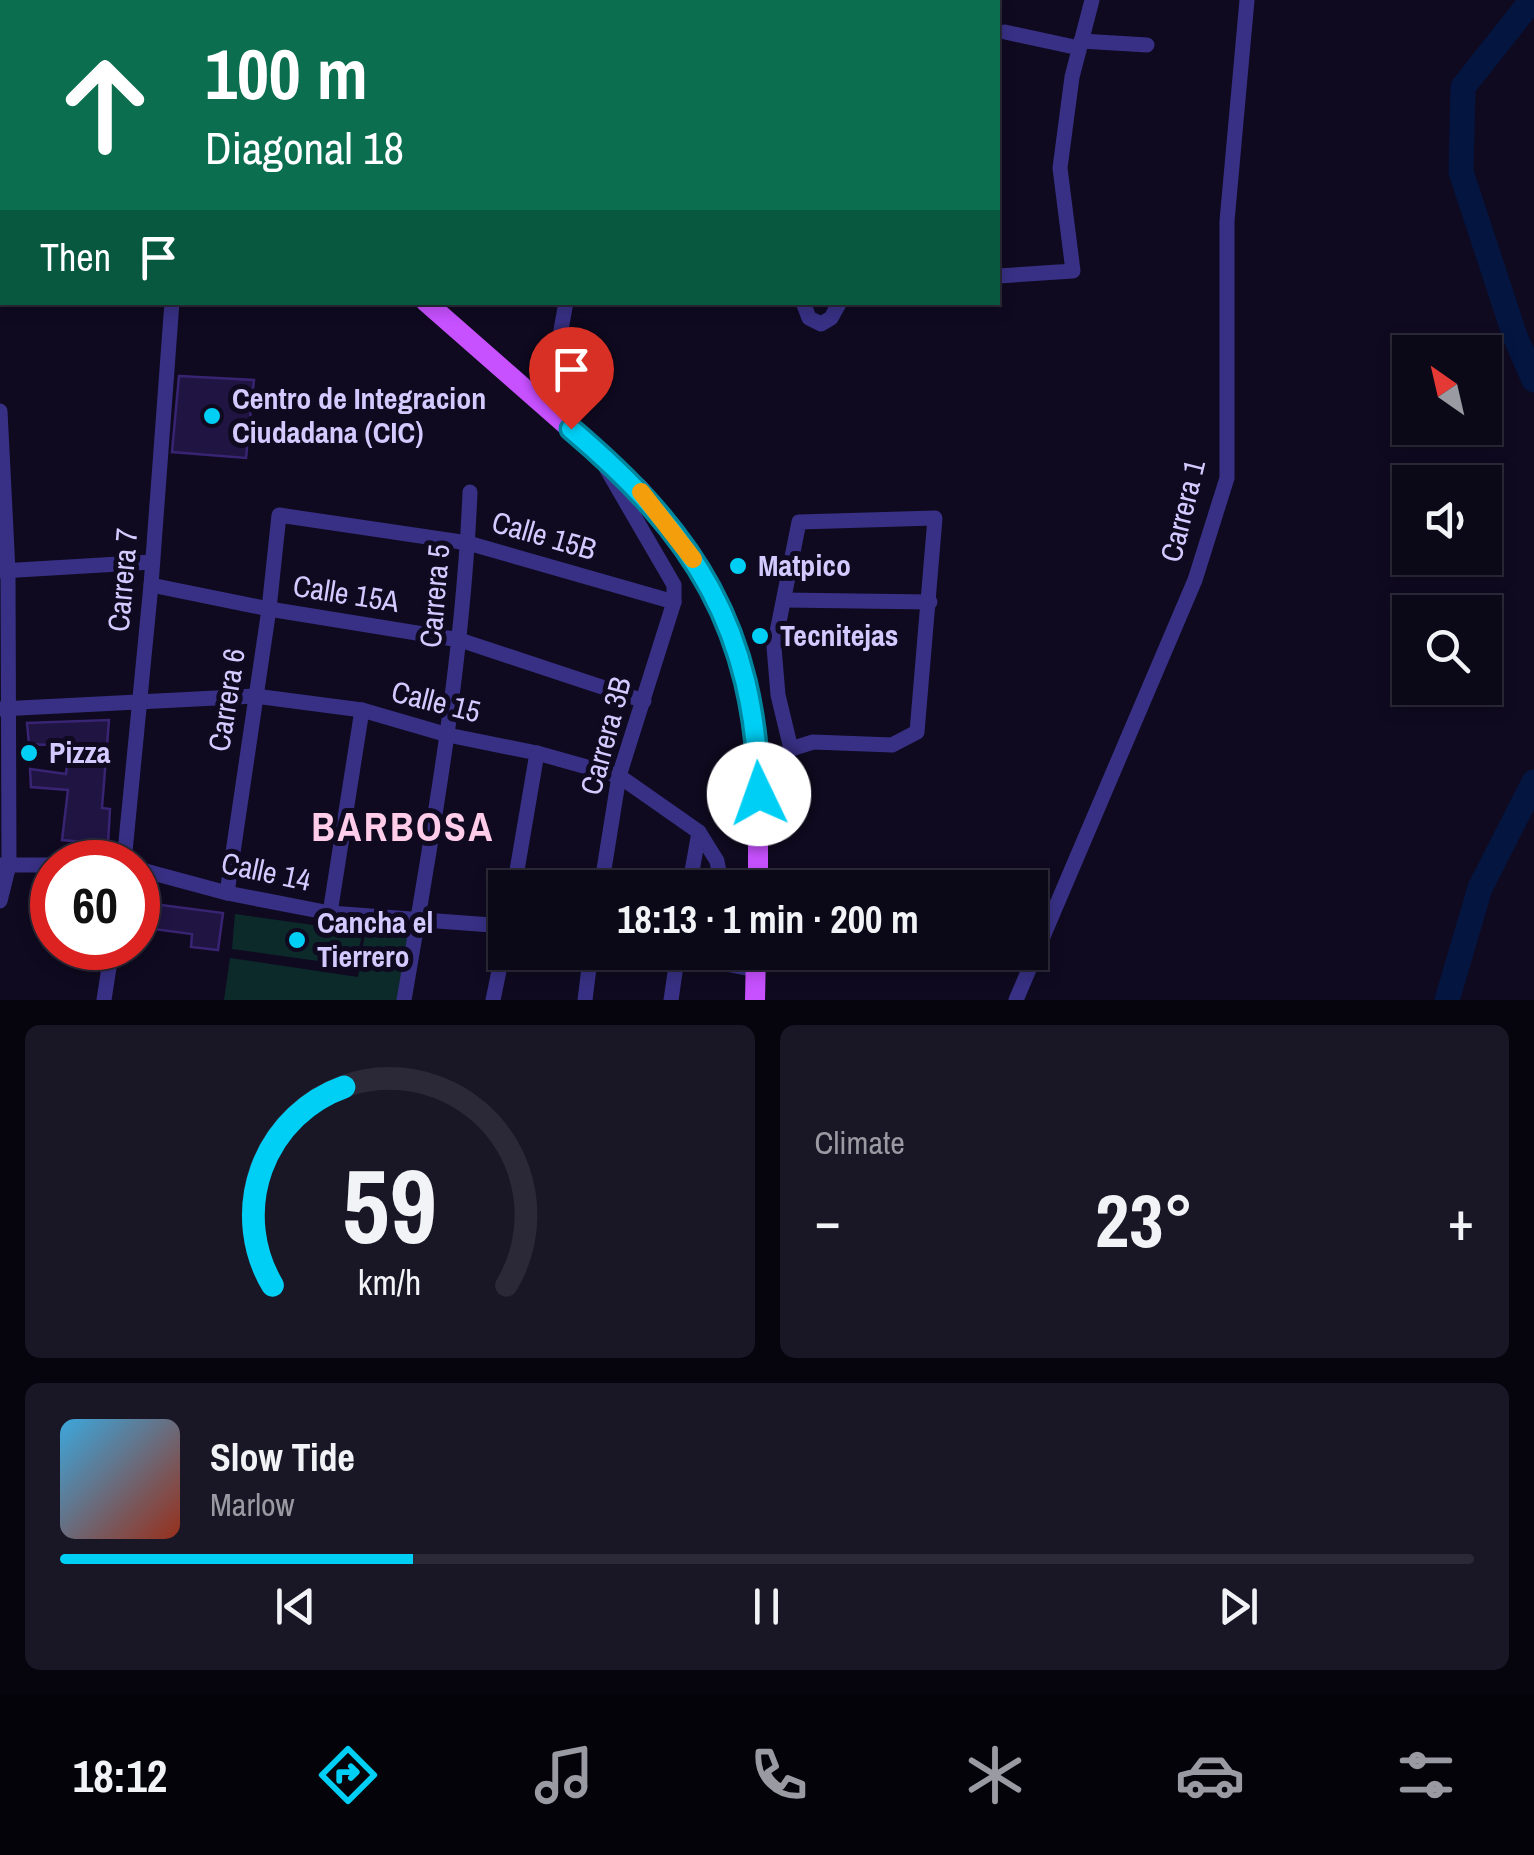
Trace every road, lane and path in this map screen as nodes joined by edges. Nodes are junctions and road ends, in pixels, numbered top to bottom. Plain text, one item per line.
1 (1092, 0) edge
2 (1248, 0) edge
3 (1005, 32) dead end
4 (1080, 44) junction
5 (1147, 44) dead end
6 (1000, 276) edge
7 (172, 305) edge
8 (429, 305) edge
9 (565, 305) edge
10 (804, 305) edge
11 (838, 305) edge
12 (547, 408) junction
13 (0, 411) edge
14 (594, 448) junction
15 (470, 492) dead end
16 (279, 516) joint
17 (468, 544) junction
18 (152, 562) junction
19 (4, 571) edge
20 (150, 586) junction
21 (784, 600) junction
22 (674, 602) junction
23 (930, 602) junction
24 (269, 609) junction
25 (460, 640) junction
26 (255, 696) junction
27 (140, 701) junction
28 (644, 701) junction
29 (3, 709) edge
30 (362, 710) junction
31 (448, 736) junction
32 (790, 749) junction
33 (536, 753) junction
34 (619, 776) junction
35 (4, 777) edge
36 (759, 794) junction
37 (698, 832) junction
38 (126, 840) edge
39 (4, 865) edge
40 (30, 865) edge
41 (517, 870) edge
42 (605, 870) edge
43 (692, 870) edge
44 (719, 870) edge
45 (758, 870) edge
46 (160, 875) edge
47 (227, 893) junction
48 (0, 901) edge
49 (330, 913) junction
50 (418, 919) junction
51 (488, 925) edge
52 (109, 970) edge
53 (500, 970) edge
54 (589, 970) edge
55 (673, 970) edge
56 (748, 970) edge
57 (104, 1000) edge
58 (404, 1000) edge
59 (494, 1000) edge
60 (585, 1000) edge
61 (671, 1000) edge
62 (755, 1000) edge
63 (1016, 1000) edge

1 - 4 street
2 - 63 street, Carrera 1
3 - 4 street
4 - 5 street
4 - 6 street
7 - 18 street, Carrera 7
8 - 12 main road
9 - 12 street
10 - 11 street
12 - 14 main road
13 - 19 street
14 - 22 street
14 - 36 main road
15 - 17 street, Carrera 5
16 - 17 street, Calle 15B
16 - 24 street, Carrera 6
17 - 22 street, Calle 15B
17 - 25 street, Carrera 5
18 - 19 street
18 - 20 street, Carrera 7
19 - 29 street
20 - 24 street, Calle 15A
20 - 27 street, Carrera 7
21 - 23 street
21 - 23 street
21 - 32 street
22 - 28 street, Carrera 3B
23 - 32 street
24 - 25 street, Calle 15A
24 - 26 street, Carrera 6
25 - 28 street, Calle 15A
25 - 31 street, Carrera 5
26 - 27 street, Calle 15
26 - 30 street, Calle 15
26 - 47 street, Carrera 6
27 - 29 street, Calle 15
27 - 38 street, Carrera 7
28 - 34 street, Carrera 3B
29 - 35 street
30 - 31 street, Calle 15
30 - 49 street
31 - 33 street, Calle 15
31 - 50 street, Carrera 5
32 - 36 street
33 - 34 street, Calle 15
33 - 41 street
34 - 37 street, Calle 15
34 - 42 street, Carrera 3B
35 - 39 street
36 - 45 main road
37 - 43 street
37 - 44 street
39 - 40 street
39 - 48 street
46 - 47 street, Calle 14
47 - 49 street, Calle 14
49 - 50 street, Calle 14
50 - 51 street, Calle 14
50 - 58 street, Carrera 5
52 - 57 street
53 - 59 street
54 - 60 street
55 - 61 street
56 - 62 main road

